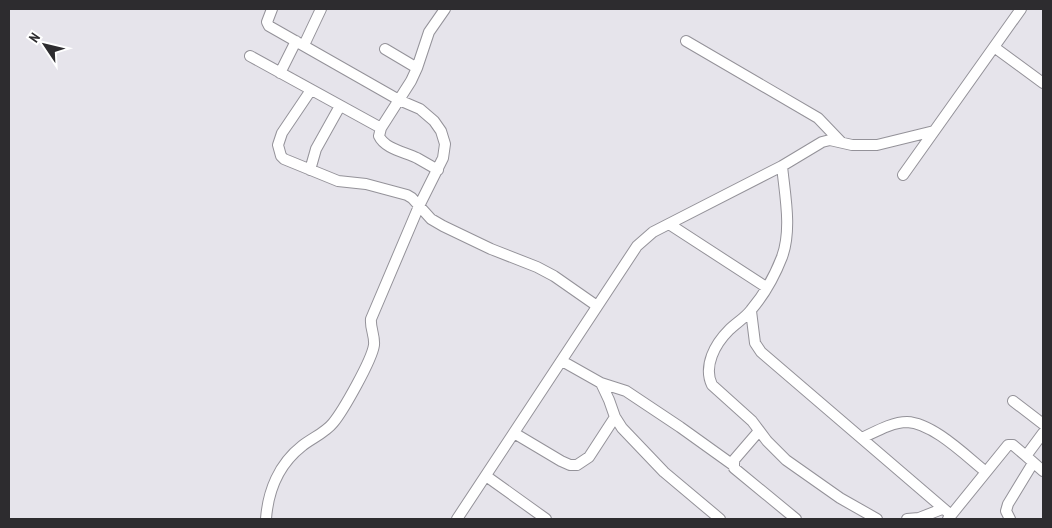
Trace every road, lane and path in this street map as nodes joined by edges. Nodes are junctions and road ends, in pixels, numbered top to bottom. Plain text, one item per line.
1 (272, 9) edge
2 (320, 9) edge
3 (445, 9) edge
4 (1022, 9) edge
5 (686, 41) dead end
6 (300, 43) junction
7 (994, 48) junction
8 (385, 49) dead end
9 (250, 56) dead end
10 (417, 68) junction
11 (280, 73) junction
12 (1043, 83) edge
13 (311, 90) junction
14 (399, 100) junction
15 (340, 106) junction
16 (381, 128) junction
17 (934, 131) junction
18 (841, 142) junction
19 (782, 166) junction
20 (310, 170) junction
21 (438, 170) junction
22 (903, 175) dead end
23 (419, 206) junction
24 (669, 224) junction
25 (766, 287) junction
26 (597, 306) junction
27 (751, 311) junction
28 (562, 361) junction
29 (601, 383) junction
30 (1012, 401) dead end
31 (615, 418) junction
32 (1043, 424) edge
33 (759, 431) junction
34 (514, 433) junction
35 (1043, 433) edge
36 (862, 438) junction
37 (1030, 459) junction
38 (733, 465) junction
39 (1043, 471) edge
40 (986, 472) junction
41 (486, 476) junction
42 (942, 509) junction
43 (949, 517) edge
44 (266, 519) edge
45 (457, 519) edge
46 (546, 519) edge
47 (720, 519) edge
48 (796, 519) edge
49 (877, 519) edge
50 (907, 519) edge
51 (1010, 519) edge

1 - 6 street
2 - 6 street
3 - 10 street
4 - 7 street
5 - 18 street
6 - 11 street
6 - 14 street
7 - 12 street
7 - 17 street
8 - 10 street
9 - 11 street
10 - 14 street
11 - 13 street
13 - 15 street
13 - 20 street
14 - 16 street
14 - 21 street
15 - 16 street
15 - 20 street
16 - 21 street
17 - 18 street
17 - 22 street
18 - 19 street
19 - 24 street
19 - 25 street
20 - 23 street
21 - 23 street
23 - 26 street
23 - 44 street
24 - 25 street
24 - 26 street
25 - 27 street
26 - 28 street
27 - 33 street
27 - 36 street
28 - 29 street
28 - 34 street
29 - 31 street
29 - 38 street
30 - 32 street
31 - 34 street
31 - 47 street
33 - 38 street
33 - 49 street
34 - 41 street
35 - 37 street
36 - 40 street
36 - 42 street
37 - 39 street
37 - 40 street
37 - 51 street
38 - 48 street
40 - 43 street
41 - 45 street
41 - 46 street
42 - 43 street
42 - 50 street

